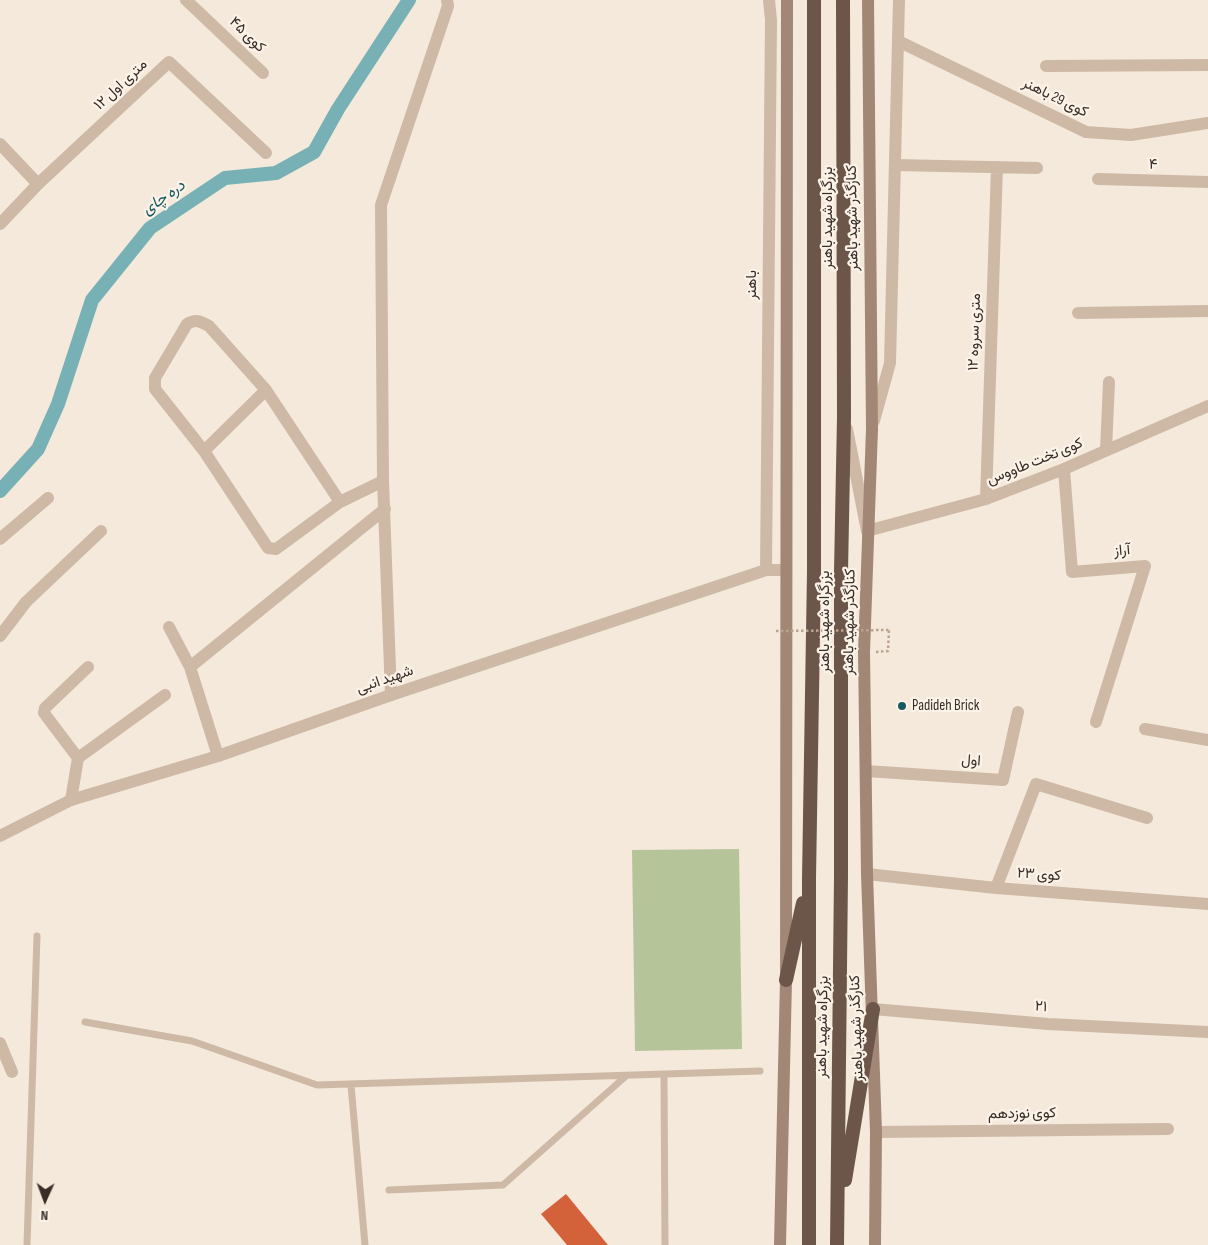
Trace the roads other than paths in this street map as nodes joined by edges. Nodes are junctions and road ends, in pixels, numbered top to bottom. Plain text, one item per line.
1 (186, 0) edge
2 (447, 0) edge
3 (769, 0) edge
4 (787, 0) edge
5 (814, 0) edge
6 (843, 0) edge
7 (868, 0) edge
8 (899, 0) edge
9 (898, 41) junction
10 (1208, 65) edge
11 (1046, 66) dead end
12 (263, 73) dead end
13 (1208, 122) edge
14 (0, 144) edge
15 (266, 153) dead end
16 (895, 165) junction
17 (997, 167) junction
18 (1037, 168) dead end
19 (1098, 179) dead end
20 (1208, 182) edge
21 (38, 184) junction
22 (0, 224) edge
23 (1208, 311) edge
24 (1078, 313) dead end
25 (1109, 382) dead end
26 (266, 390) junction
27 (1208, 406) edge
28 (844, 417) junction
29 (872, 429) junction
30 (1106, 450) junction
31 (204, 451) junction
32 (1064, 469) junction
33 (384, 481) junction
34 (48, 498) dead end
35 (986, 499) junction
36 (340, 502) junction
37 (385, 509) junction
38 (101, 531) dead end
39 (867, 531) junction
40 (0, 538) edge
41 (766, 570) junction
42 (786, 570) junction
43 (169, 626) dead end
44 (0, 636) edge
45 (88, 667) dead end
46 (190, 667) junction
47 (165, 695) dead end
48 (391, 695) junction
49 (1018, 712) dead end
50 (1096, 722) dead end
51 (1146, 729) dead end
52 (1208, 740) edge
53 (218, 756) junction
54 (78, 758) junction
55 (866, 771) junction
56 (70, 800) junction
57 (1147, 818) dead end
58 (0, 836) edge
59 (867, 874) junction
60 (809, 878) junction
61 (996, 888) junction
62 (1208, 904) edge
63 (37, 936) dead end
64 (786, 980) junction
65 (873, 1009) junction
66 (85, 1022) dead end
67 (1208, 1032) edge
68 (0, 1043) edge
69 (760, 1071) dead end
70 (12, 1072) dead end
71 (664, 1075) junction
72 (626, 1076) junction
73 (351, 1085) junction
74 (1168, 1129) dead end
75 (876, 1132) junction
76 (389, 1190) dead end
77 (837, 1226) junction
78 (27, 1245) edge
79 (365, 1245) edge
80 (665, 1245) edge
81 (780, 1245) edge
82 (809, 1245) edge
83 (837, 1245) edge
84 (875, 1245) edge

1 - 12 street, کوی ۴۵
2 - 33 street
3 - 41 street, باهنر
4 - 42 main road
5 - 60 highway, بزرگراه شهید باهنر
6 - 28 highway, بزرگراه شهید باهنر
7 - 29 main road, کنارگذر شهید باهنر
8 - 9 street
9 - 13 street, کوی 29 باهنر
9 - 16 street
10 - 11 street
14 - 21 street
15 - 21 street, ۱۲ متری اول
16 - 17 street
16 - 29 street
17 - 18 street
17 - 35 street, ۱۲ متری سروه
19 - 20 street, ۴
21 - 22 street, ۱۲ متری اول
23 - 24 street
25 - 30 street
26 - 31 street
26 - 31 street
26 - 36 street
27 - 30 street, کوی تخت طاووس
28 - 39 street
28 - 77 highway, بزرگراه شهید باهنر
29 - 39 main road, کنارگذر شهید باهنر
30 - 32 street, کوی تخت طاووس
31 - 36 street
32 - 35 street, کوی تخت طاووس
32 - 50 street, آراز
33 - 36 street
33 - 37 street
34 - 40 street
35 - 39 street, کوی تخت طاووس
37 - 46 street
37 - 48 street
38 - 44 street
39 - 55 main road, کنارگذر شهید باهنر
41 - 42 street, شهید انبی
41 - 48 street, شهید انبی
42 - 64 main road
43 - 46 street
45 - 54 street
46 - 53 street
47 - 54 street
48 - 53 street, شهید انبی
49 - 55 street, اول
51 - 52 street
53 - 56 street, شهید انبی
54 - 56 street
55 - 59 main road, کنارگذر شهید باهنر
56 - 58 street, شهید انبی
57 - 61 street
59 - 61 street, کوی ۲۳
59 - 65 main road, کنارگذر شهید باهنر
60 - 64 highway
60 - 82 highway, بزرگراه شهید باهنر
61 - 62 street, کوی ۲۳
63 - 78 lane
64 - 81 main road
65 - 67 street, ۲۱
65 - 75 main road, کنارگذر شهید باهنر
65 - 77 highway
66 - 73 lane
68 - 70 street
69 - 71 lane
71 - 72 lane
71 - 80 lane
72 - 73 lane
72 - 76 lane
73 - 79 lane
74 - 75 street, کوی نوزدهم
75 - 84 main road, کنارگذر شهید باهنر
77 - 83 highway, بزرگراه شهید باهنر

